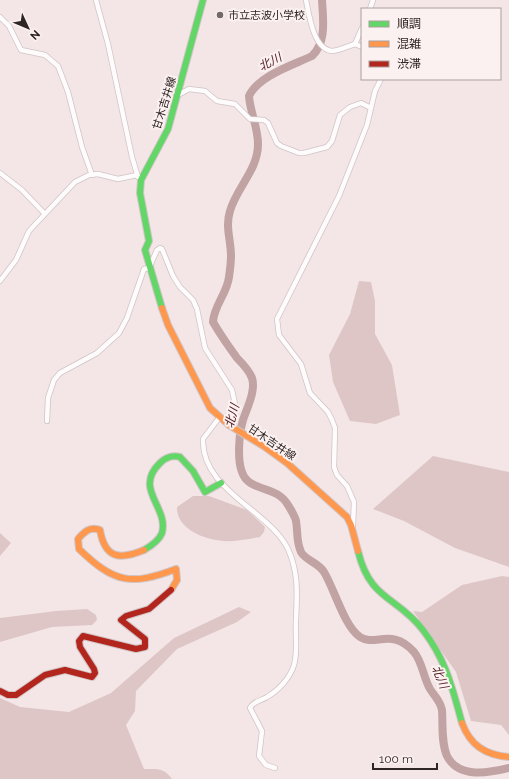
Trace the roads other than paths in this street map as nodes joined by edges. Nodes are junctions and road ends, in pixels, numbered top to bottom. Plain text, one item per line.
1 (96, 0) edge
2 (203, 0) edge
3 (306, 0) edge
4 (0, 17) edge
5 (361, 30) edge
6 (355, 44) junction
7 (361, 46) edge
8 (380, 80) edge
9 (178, 95) junction
10 (371, 108) junction
11 (0, 173) edge
12 (92, 175) junction
13 (137, 175) junction
14 (141, 180) junction
15 (44, 213) junction
16 (149, 268) junction
17 (0, 281) edge
18 (219, 418) junction
19 (47, 421) dead end
20 (233, 428) junction
21 (221, 483) junction
22 (352, 526) junction
23 (0, 691) edge
24 (509, 757) edge
25 (274, 768) dead end

1 - 13 street
2 - 9 main road, 甘木吉井線
3 - 6 street
4 - 12 street
5 - 6 street
6 - 7 street
8 - 10 street
9 - 10 street
9 - 14 main road, 甘木吉井線
10 - 22 street
11 - 15 street
12 - 13 street
12 - 15 street
13 - 14 street
14 - 16 main road, 甘木吉井線
15 - 17 street
16 - 18 main road, 甘木吉井線
16 - 19 street
16 - 20 street
18 - 20 main road, 甘木吉井線
18 - 21 street
20 - 22 main road, 甘木吉井線
21 - 23 main road
21 - 25 street
22 - 24 main road, 甘木吉井線

